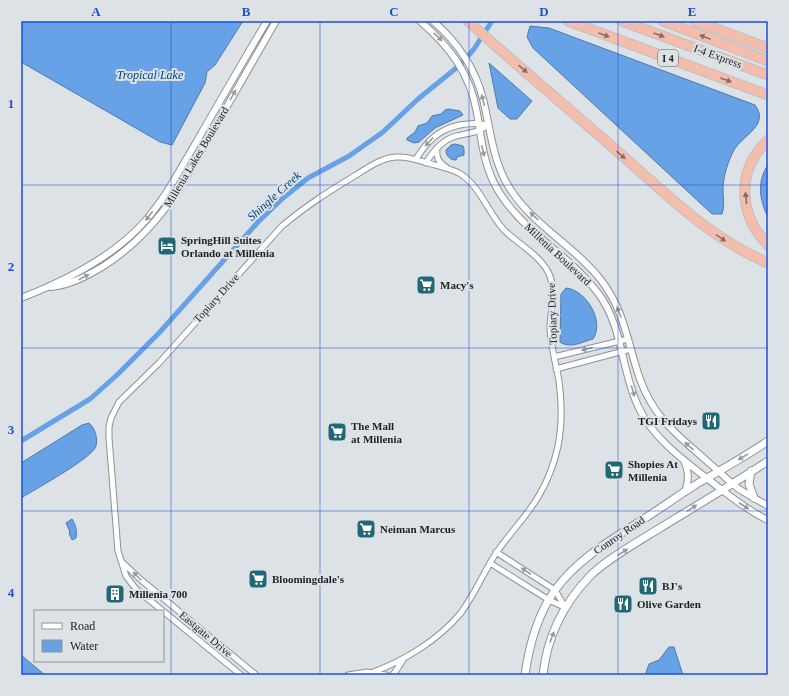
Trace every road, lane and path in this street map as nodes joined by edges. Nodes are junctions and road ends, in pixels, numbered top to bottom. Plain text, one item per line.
1 (267, 21) edge
2 (276, 21) edge
3 (420, 21) edge
4 (432, 21) edge
5 (568, 21) edge
6 (622, 21) edge
7 (663, 21) edge
8 (695, 21) edge
9 (469, 22) edge
10 (768, 48) edge
11 (768, 60) edge
12 (768, 75) edge
13 (768, 95) edge
14 (478, 123) junction
15 (488, 125) junction
16 (479, 131) junction
17 (768, 140) edge
18 (437, 148) junction
19 (416, 159) junction
20 (426, 162) junction
21 (450, 169) junction
22 (768, 245) edge
23 (768, 263) edge
24 (47, 288) junction
25 (21, 298) edge
26 (628, 339) junction
27 (620, 341) junction
28 (632, 350) junction
29 (622, 352) junction
30 (554, 357) junction
31 (556, 369) junction
32 (109, 438) joint
33 (768, 441) edge
34 (683, 459) junction
35 (768, 461) edge
36 (718, 471) junction
37 (751, 471) junction
38 (707, 478) junction
39 (732, 483) junction
40 (721, 489) junction
41 (685, 492) junction
42 (754, 498) junction
43 (768, 506) edge
44 (768, 520) edge
45 (496, 552) junction
46 (121, 561) junction
47 (490, 563) junction
48 (555, 590) junction
49 (549, 600) junction
50 (565, 607) junction
51 (163, 610) edge
52 (164, 611) edge
53 (409, 654) junction
54 (373, 672) junction
55 (241, 675) edge
56 (256, 675) edge
57 (348, 675) edge
58 (386, 675) edge
59 (393, 675) edge
60 (526, 675) edge
61 (543, 675) edge

1 -> 24 street, Millenia Lakes Boulevard
24 -> 2 street, Millenia Lakes Boulevard
3 -> 14 street, Millenia Boulevard
15 -> 4 street, Millenia Boulevard
5 -> 13 highway, I 4
6 -> 12 highway, I-4 Express
11 -> 7 highway, I-4 Express
8 - 10 highway
9 -> 23 highway
14 - 15 street
14 - 16 street, Millenia Boulevard
14 -> 19 street
15 - 16 street
26 -> 15 street, Millenia Boulevard
16 - 18 street
16 -> 27 street, Millenia Boulevard
22 -> 17 highway
18 - 20 street
18 - 21 street, Topiary Drive
19 - 20 street, Topiary Drive
19 - 32 street, Topiary Drive
20 - 21 street, Topiary Drive
21 - 30 street, Topiary Drive
24 - 25 street, Millenia Lakes Boulevard
26 - 27 street
26 - 28 street, Millenia Boulevard
27 - 29 street, Millenia Boulevard
27 -> 30 street
28 - 29 street
36 -> 28 street, Millenia Boulevard
29 - 31 street
29 -> 34 street, Millenia Boulevard
30 - 31 street, Topiary Drive
31 - 45 street, Topiary Drive
32 - 46 street, Eastgate Drive
33 -> 36 main road, Conroy Road
34 - 38 street, Millenia Boulevard
34 - 41 street
35 - 37 main road, Conroy Road
36 - 38 main road, Conroy Road
36 - 39 street, Millenia Boulevard
37 - 39 main road, Conroy Road
37 - 42 main road
38 - 40 street, Millenia Boulevard
38 - 41 main road, Conroy Road
39 - 40 main road, Conroy Road
39 - 42 street, Millenia Boulevard
40 -> 44 street, Millenia Boulevard
50 -> 40 main road, Conroy Road
41 - 48 main road, Conroy Road
42 - 43 street, Millenia Boulevard
45 - 47 street, Topiary Drive
48 -> 45 street
46 - 51 street, Eastgate Drive
56 -> 46 street, Eastgate Drive
47 - 49 street
47 - 53 street, Topiary Drive
48 - 49 main road, Conroy Road
48 - 50 street
49 - 50 street
49 - 60 main road, Conroy Road
61 -> 50 main road, Conroy Road
52 - 55 street, Eastgate Drive
53 - 54 street
53 - 59 street
54 - 57 street
54 - 58 street

